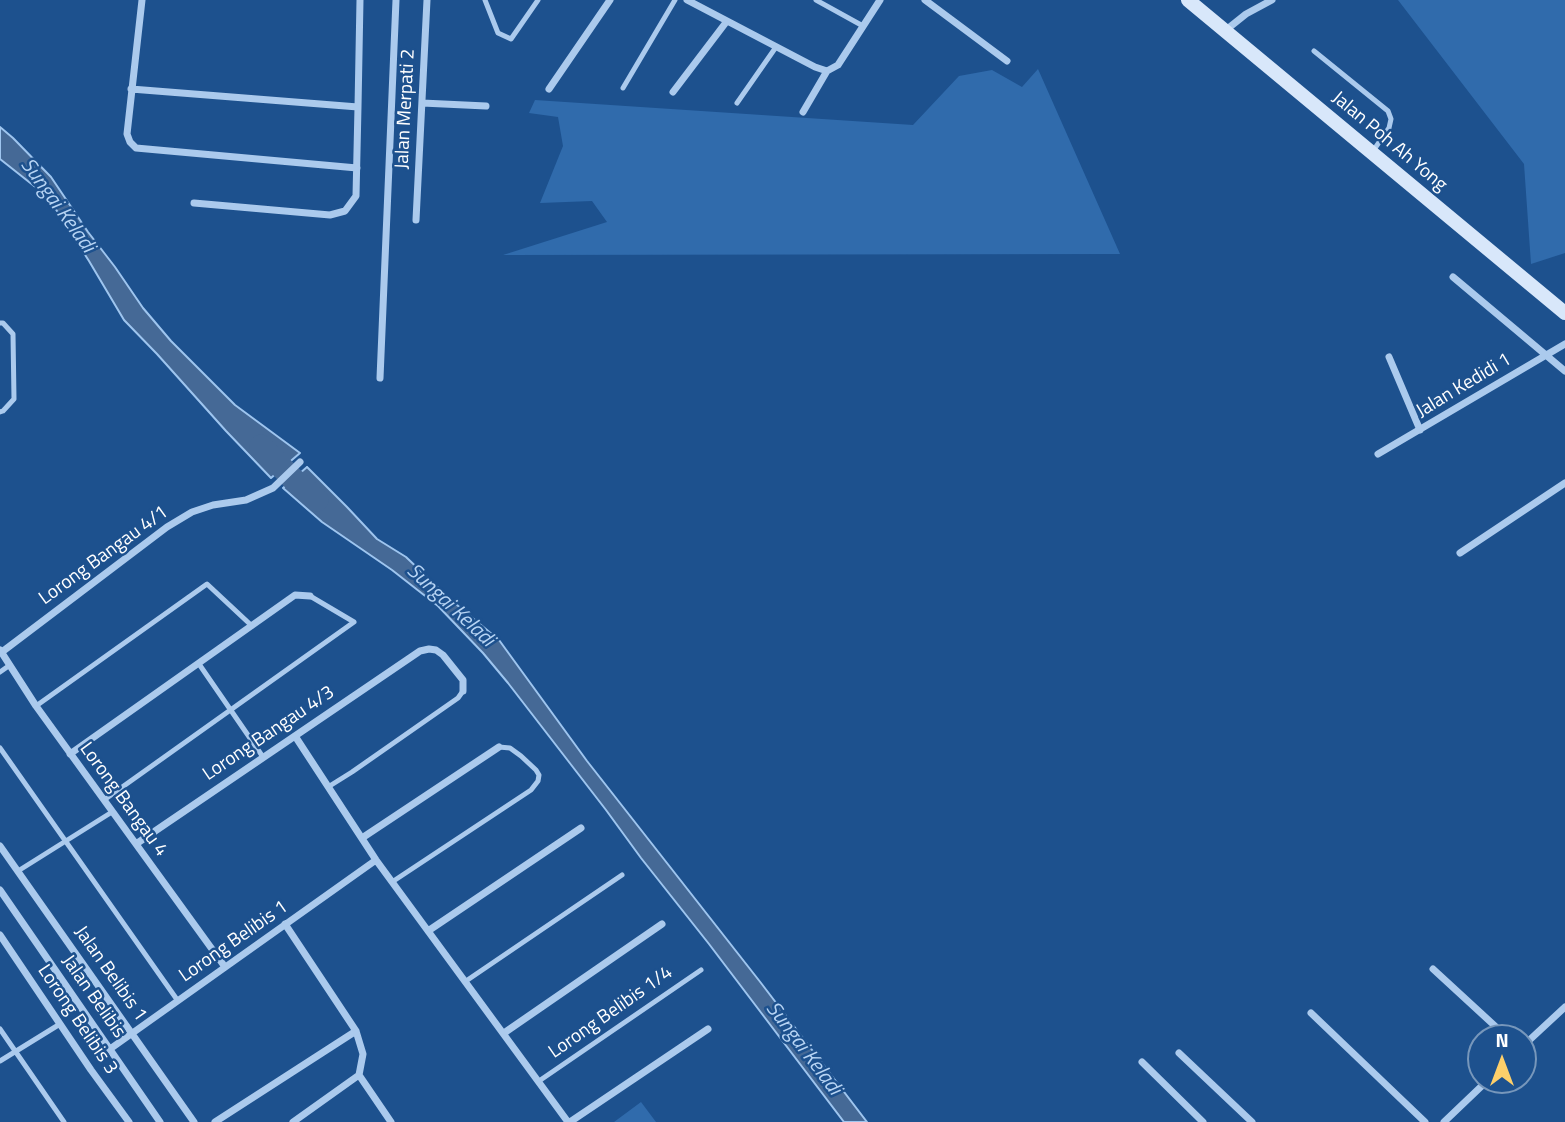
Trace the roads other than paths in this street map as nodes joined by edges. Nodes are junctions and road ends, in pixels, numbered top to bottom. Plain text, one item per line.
1 (142, 0) edge
2 (360, 0) edge
3 (396, 0) edge
4 (427, 0) edge
5 (485, 0) edge
6 (538, 0) edge
7 (610, 0) edge
8 (675, 0) edge
9 (688, 0) edge
10 (817, 0) edge
11 (880, 0) edge
12 (926, 0) edge
13 (1188, 0) edge
14 (1272, 0) edge
15 (727, 21) junction
16 (863, 26) junction
17 (1226, 30) junction
18 (776, 47) junction
19 (1314, 51) dead end
20 (1007, 61) dead end
21 (827, 71) junction
22 (623, 88) dead end
23 (131, 89) junction
24 (549, 89) dead end
25 (673, 92) dead end
26 (422, 103) junction
27 (737, 103) dead end
28 (486, 106) dead end
29 (358, 107) junction
30 (803, 112) dead end
31 (1371, 153) junction
32 (357, 168) junction
33 (194, 203) dead end
34 (416, 220) dead end
35 (1453, 277) dead end
36 (1565, 313) edge
37 (0, 323) edge
38 (1565, 344) edge
39 (1546, 355) junction
40 (1389, 357) dead end
41 (1565, 371) edge
42 (380, 378) dead end
43 (0, 412) edge
44 (1420, 430) junction
45 (1378, 454) dead end
46 (300, 462) dead end
47 (1565, 483) edge
48 (1460, 553) dead end
49 (310, 596) joint
50 (252, 626) junction
51 (1, 651) edge
52 (10, 664) junction
53 (199, 664) junction
54 (0, 672) edge
55 (463, 691) joint
56 (36, 706) junction
57 (231, 710) junction
58 (295, 736) junction
59 (499, 747) joint
60 (0, 748) edge
61 (71, 754) junction
62 (263, 757) junction
63 (328, 787) junction
64 (104, 800) junction
65 (113, 812) junction
66 (581, 828) dead end
67 (362, 838) junction
68 (65, 841) junction
69 (136, 844) junction
70 (0, 846) edge
71 (376, 860) junction
72 (18, 871) junction
73 (622, 875) dead end
74 (392, 882) junction
75 (0, 890) edge
76 (285, 924) junction
77 (662, 924) dead end
78 (429, 931) junction
79 (0, 935) edge
80 (225, 967) junction
81 (1433, 969) dead end
82 (701, 970) dead end
83 (466, 981) junction
84 (178, 1001) junction
85 (1565, 1007) edge
86 (1311, 1013) dead end
87 (60, 1024) junction
88 (1493, 1024) edge
89 (0, 1029) edge
90 (708, 1029) dead end
91 (356, 1031) junction
92 (132, 1033) junction
93 (504, 1033) junction
94 (1537, 1033) edge
95 (110, 1049) junction
96 (15, 1052) junction
97 (1179, 1053) dead end
98 (0, 1061) edge
99 (1142, 1062) dead end
100 (359, 1075) junction
101 (539, 1081) junction
102 (1473, 1094) edge
103 (1198, 1121) edge
104 (64, 1122) edge
105 (129, 1122) edge
106 (160, 1122) edge
107 (194, 1122) edge
108 (215, 1122) edge
109 (293, 1122) edge
110 (391, 1122) edge
111 (569, 1122) edge
112 (1252, 1122) edge
113 (1426, 1122) edge
114 (1444, 1122) edge

1 - 23 street
2 - 29 street
3 - 42 street
4 - 26 street, Jalan Merpati 2
5 - 6 lane
7 - 24 street
8 - 22 lane
9 - 15 street
10 - 16 lane
11 - 16 street
12 - 20 street
13 - 17 main road, Jalan Poh Ah Yong
14 - 17 street
15 - 18 street
15 - 25 street
16 - 21 street
17 - 31 main road, Jalan Poh Ah Yong
18 - 21 street
18 - 27 lane
19 - 31 lane
21 - 30 street
23 - 29 street
23 - 32 street
26 - 28 street
26 - 34 street, Jalan Merpati 2
29 - 32 street
31 - 36 main road, Jalan Poh Ah Yong
32 - 33 street
35 - 39 street
37 - 43 lane
38 - 39 street, Jalan Kedidi 1
39 - 41 street
39 - 44 street, Jalan Kedidi 1
40 - 44 street
44 - 45 street, Jalan Kedidi 1
46 - 51 street, Lorong Bangau 4/1
47 - 48 street
49 - 50 street
49 - 57 lane
50 - 53 street
50 - 56 lane
51 - 52 street, Lorong Bangau 4
52 - 54 lane
52 - 56 street, Lorong Bangau 4
53 - 57 lane
53 - 61 street
55 - 58 street, Lorong Bangau 4/3
55 - 63 lane
56 - 61 street, Lorong Bangau 4
57 - 62 lane
57 - 64 lane
58 - 62 street, Lorong Bangau 4/3
58 - 63 street
59 - 67 street
59 - 74 lane
60 - 68 lane
61 - 64 street, Lorong Bangau 4
62 - 69 street, Lorong Bangau 4/3
63 - 67 street
64 - 65 street, Lorong Bangau 4
65 - 68 lane
65 - 69 street, Lorong Bangau 4
66 - 78 street
67 - 71 street
68 - 72 lane
68 - 84 lane
69 - 80 street, Lorong Bangau 4
70 - 72 street, Jalan Belibis 1
71 - 74 street
71 - 76 street, Lorong Belibis 1
72 - 92 street, Jalan Belibis 1
73 - 83 lane
74 - 78 street
75 - 95 street, Jalan Belibis
76 - 80 street, Lorong Belibis 1
76 - 91 street
77 - 93 street
78 - 83 street
79 - 87 street, Lorong Belibis 3
80 - 84 street, Lorong Belibis 1
81 - 88 street
82 - 101 lane, Lorong Belibis 1/4
83 - 93 street
84 - 92 street, Lorong Belibis 1
85 - 94 street
86 - 113 street
87 - 96 lane
87 - 105 street, Lorong Belibis 3
89 - 96 lane
90 - 111 street
91 - 100 street
91 - 108 street
92 - 95 street, Lorong Belibis 1
92 - 107 street, Jalan Belibis 1
93 - 101 street
95 - 106 street, Jalan Belibis
96 - 98 lane
96 - 104 lane
97 - 112 street
99 - 103 street
100 - 109 street
100 - 110 street
101 - 111 street
102 - 114 street

